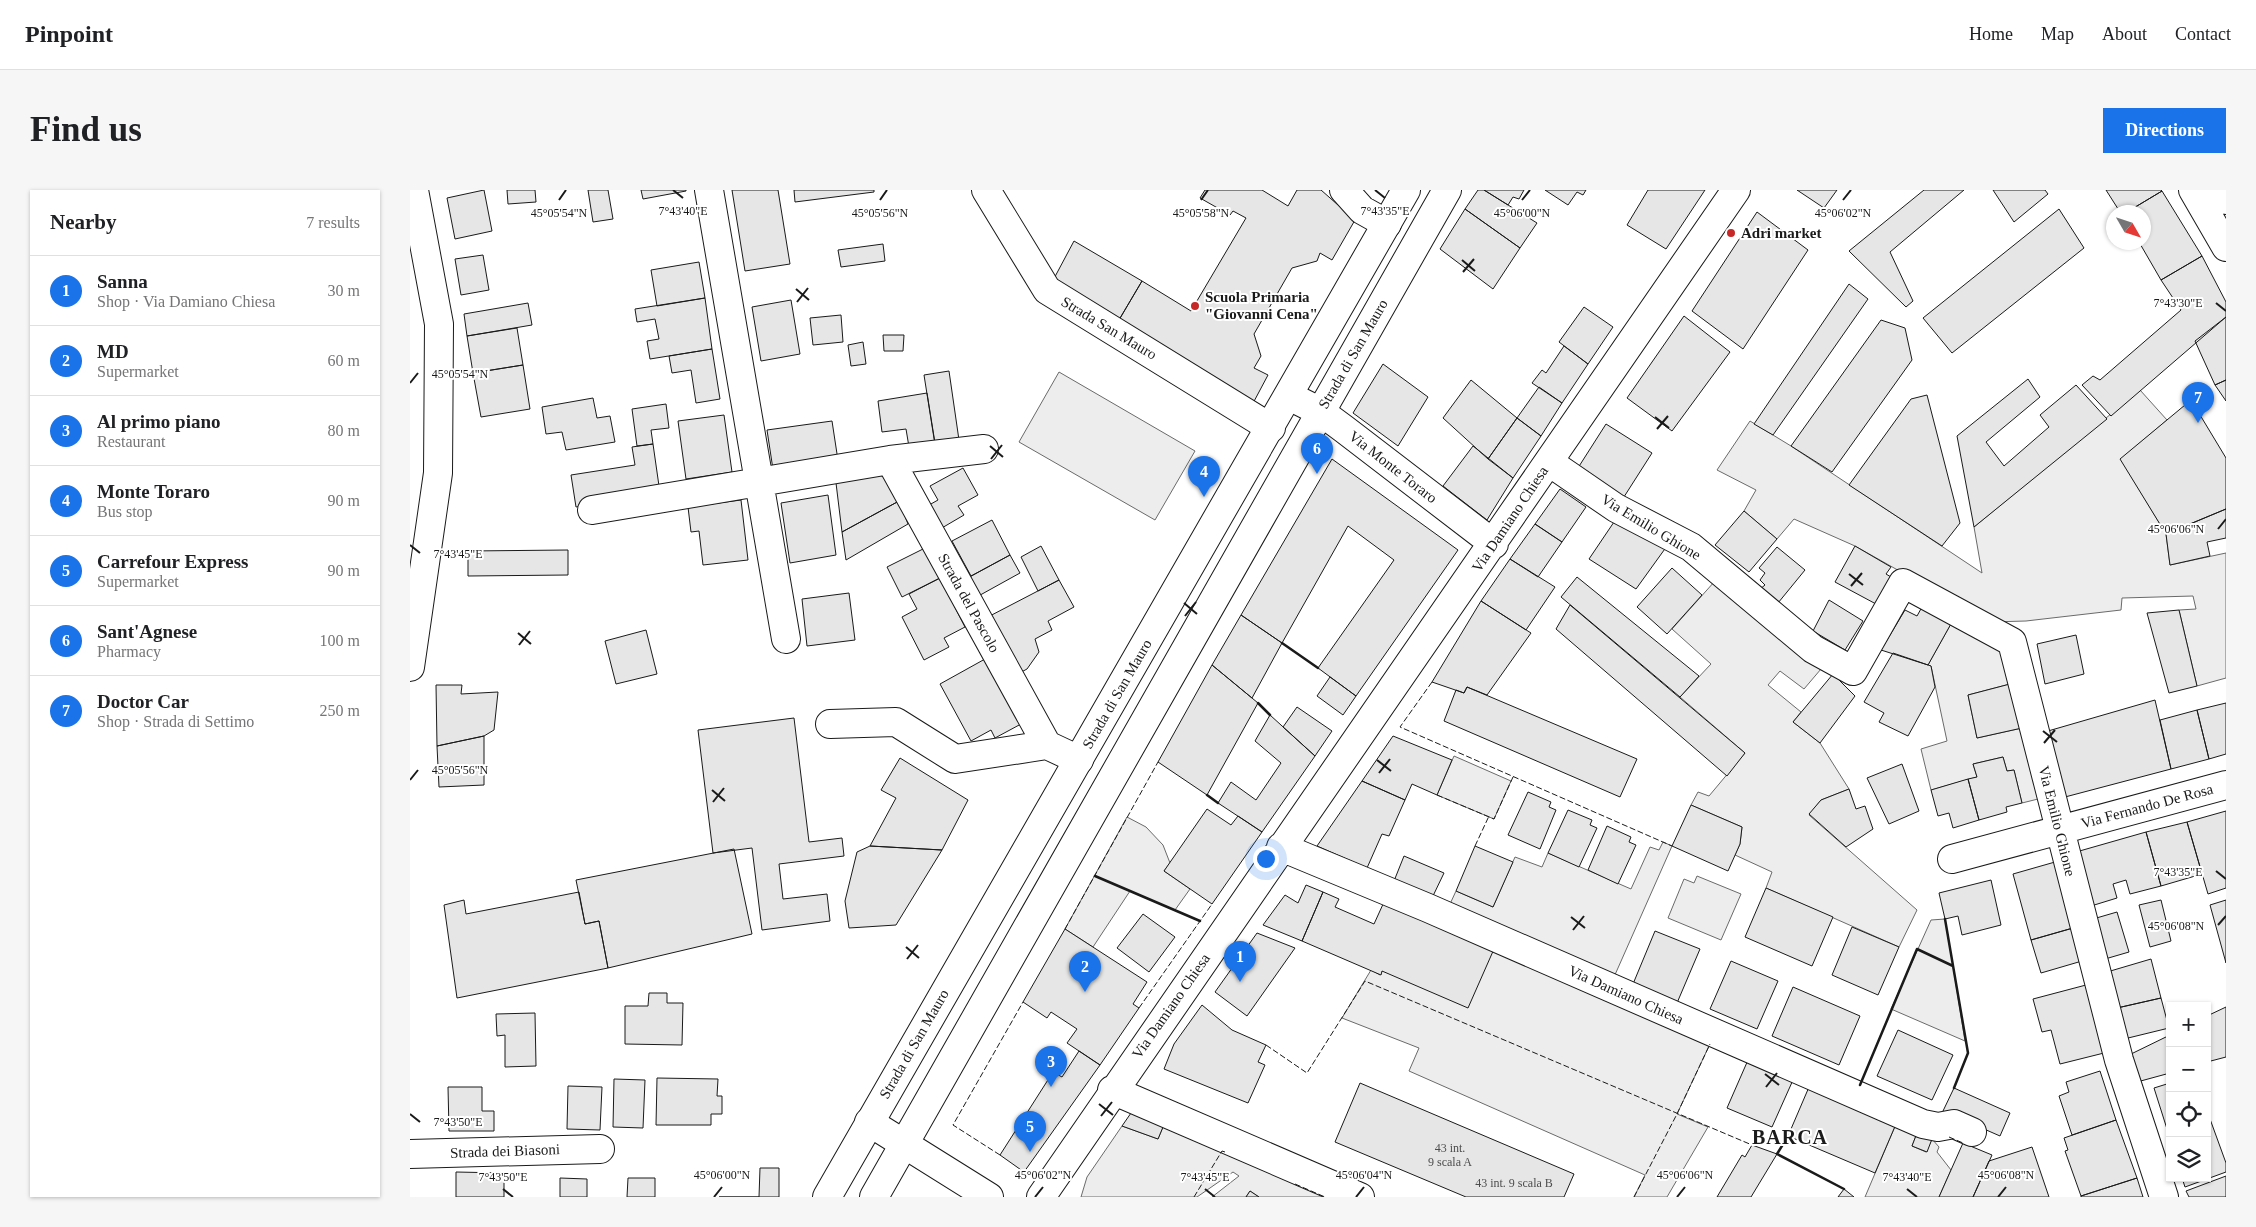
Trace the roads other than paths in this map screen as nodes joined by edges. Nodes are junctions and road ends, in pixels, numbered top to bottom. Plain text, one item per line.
1 (414, 190) edge
2 (709, 190) edge
3 (986, 190) edge
4 (1344, 190) edge
5 (1406, 190) edge
6 (1447, 190) edge
7 (1736, 190) edge
8 (2193, 190) edge
9 (2220, 190) edge
10 (2226, 200) edge
11 (1387, 224) junction
12 (2226, 247) edge
13 (421, 287) edge
14 (1290, 396) junction
15 (1320, 412) junction
16 (1271, 428) junction
17 (984, 449) dead end
18 (890, 460) junction
19 (1549, 462) junction
20 (759, 482) junction
21 (592, 510) dead end
22 (1494, 544) junction
23 (786, 639) dead end
24 (410, 667) edge
25 (830, 724) dead end
26 (1048, 745) junction
27 (1079, 760) junction
28 (2226, 785) edge
29 (2058, 829) junction
30 (1281, 847) junction
31 (1952, 859) dead end
32 (1112, 1090) junction
33 (869, 1122) junction
34 (1972, 1132) dead end
35 (904, 1144) junction
36 (600, 1149) dead end
37 (410, 1154) edge
38 (827, 1197) edge
39 (874, 1197) edge
40 (989, 1197) edge
41 (1040, 1197) edge
42 (1360, 1197) edge
43 (2164, 1197) edge

1 - 13 street
2 - 20 street
3 - 16 street, Strada San Mauro
4 - 11 street
5 - 11 street, Strada di San Mauro
6 - 15 street, Strada di San Mauro
7 - 19 street, Via Damiano Chiesa
8 - 12 street
9 - 10 street
11 - 14 street, Strada di San Mauro
13 - 24 street
14 - 15 street, Via Monte Toraro
14 - 16 street, Strada di San Mauro
15 - 22 street, Via Monte Toraro
15 - 35 street, Strada di San Mauro
16 - 27 street, Strada di San Mauro
17 - 18 street
18 - 20 street
18 - 26 street, Strada del Pascolo
19 - 22 street, Via Damiano Chiesa
19 - 29 street, Via Emilio Ghione
20 - 21 street
20 - 23 street
22 - 30 street, Via Damiano Chiesa
25 - 26 street
26 - 27 street
27 - 33 street, Strada di San Mauro
28 - 29 street, Via Fernando De Rosa
29 - 31 street, Via Fernando De Rosa
29 - 43 street, Via Emilio Ghione
30 - 32 street, Via Damiano Chiesa
30 - 34 street, Via Damiano Chiesa
32 - 41 street, Via Damiano Chiesa
32 - 42 street
33 - 35 street
33 - 38 street, Strada di San Mauro
35 - 39 street, Strada di San Mauro
35 - 40 street
36 - 37 street, Strada dei Biasoni

